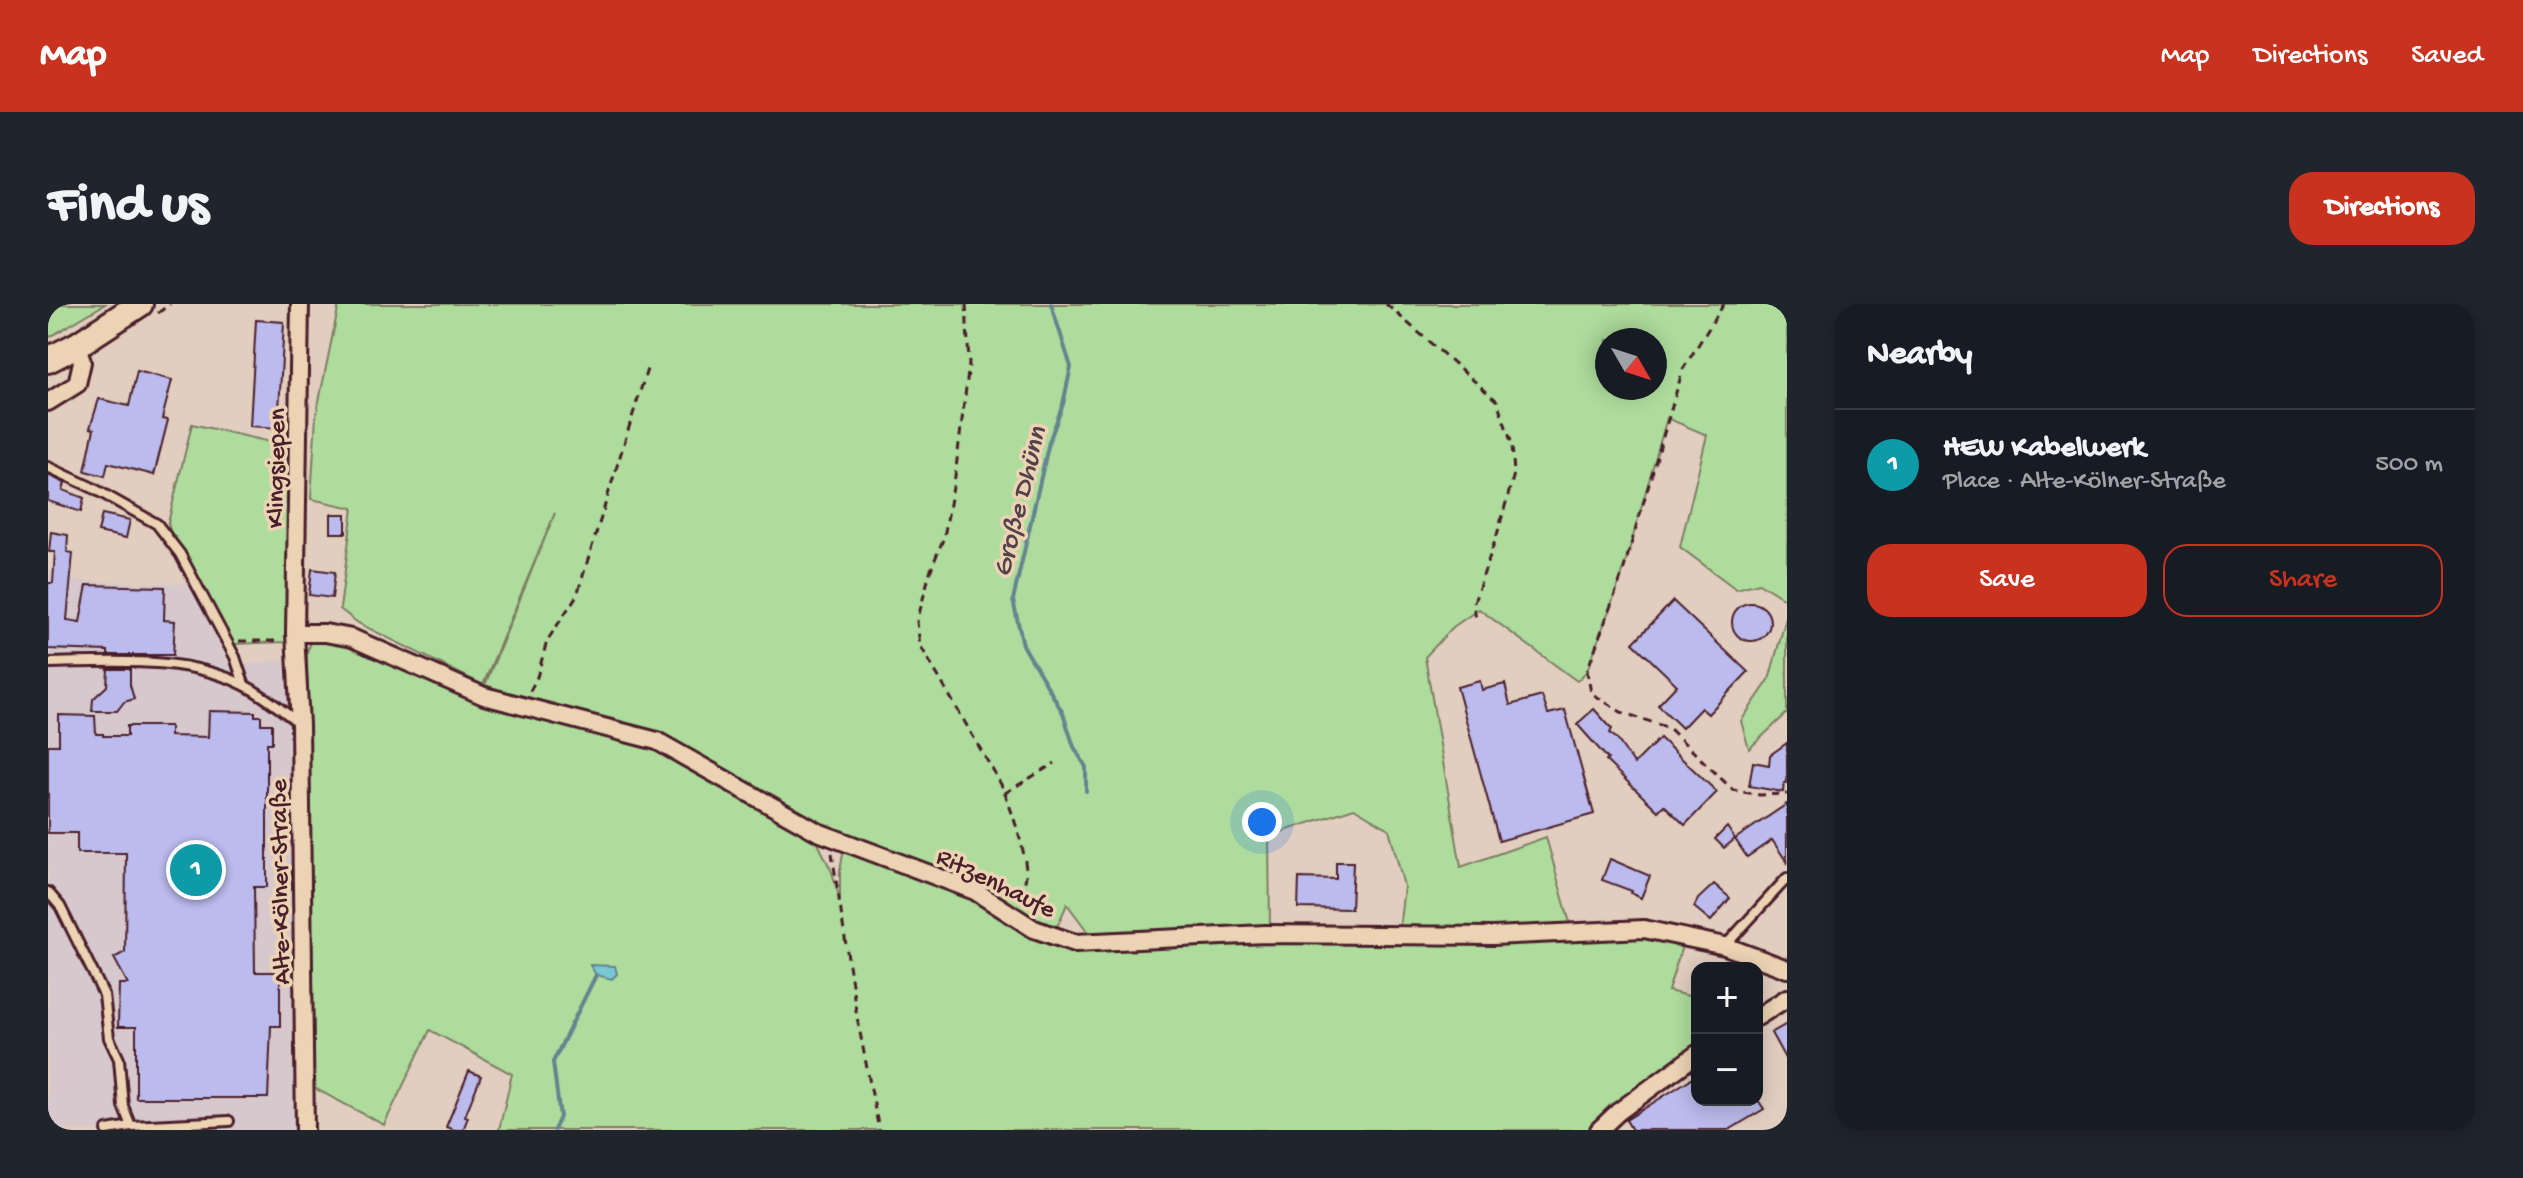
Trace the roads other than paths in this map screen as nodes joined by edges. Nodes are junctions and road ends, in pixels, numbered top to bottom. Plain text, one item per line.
1 (140, 304) edge
2 (300, 304) edge
3 (77, 345) junction
4 (48, 360) edge
5 (48, 402) edge
6 (48, 467) edge
7 (295, 637) junction
8 (48, 663) edge
9 (244, 684) junction
10 (300, 725) junction
11 (1787, 878) edge
12 (48, 892) edge
13 (1725, 946) junction
14 (1787, 969) edge
15 (1787, 998) edge
16 (1763, 1013) edge
17 (1691, 1058) edge
18 (229, 1121) dead end
19 (131, 1126) junction
20 (107, 1130) edge
21 (305, 1130) edge
22 (1599, 1130) edge

1 - 3 main road
2 - 7 street, Klingsiepen
3 - 4 main road
3 - 5 street
6 - 9 lane
7 - 10 street, Alte-Kölner-Straße
7 - 13 street, Ritzenhaufe
8 - 9 lane
9 - 10 lane
10 - 21 street, Alte-Kölner-Straße
11 - 13 lane
12 - 19 lane
13 - 14 street, Ritzenhaufe
15 - 16 street
17 - 22 street
18 - 19 lane
19 - 20 lane

